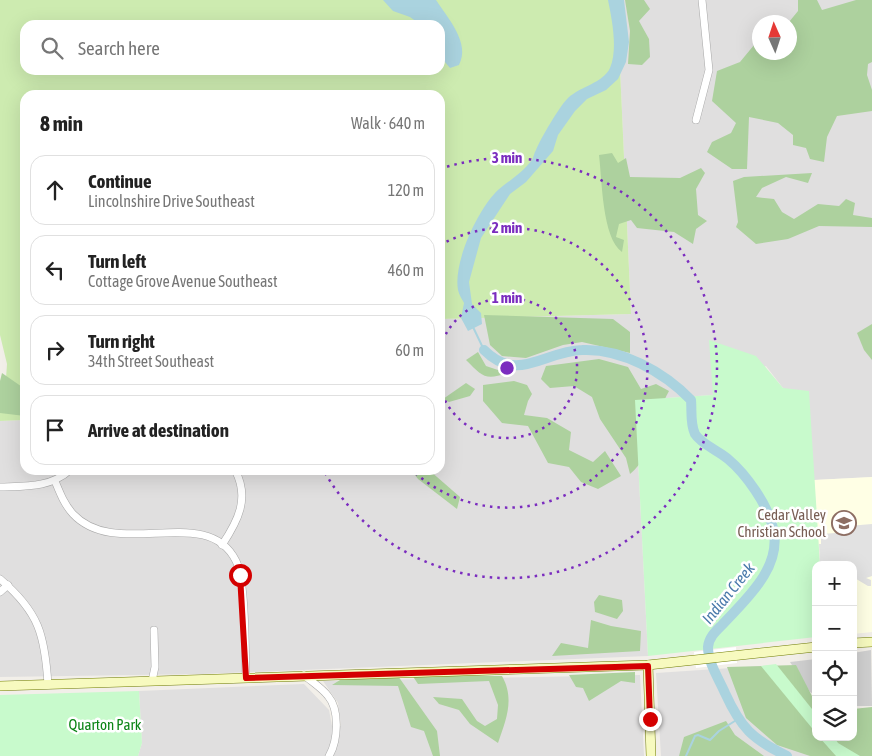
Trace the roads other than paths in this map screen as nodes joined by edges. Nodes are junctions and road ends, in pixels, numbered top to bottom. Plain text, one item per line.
1 (702, 0) edge
2 (696, 120) dead end
3 (63, 475) edge
4 (237, 475) edge
5 (55, 481) junction
6 (0, 487) edge
7 (222, 545) junction
8 (0, 579) edge
9 (8, 586) junction
10 (0, 592) edge
11 (154, 630) dead end
12 (872, 642) edge
13 (857, 643) edge
14 (812, 648) edge
15 (648, 666) junction
16 (304, 676) junction
17 (246, 678) junction
18 (152, 681) junction
19 (48, 684) junction
20 (0, 686) edge
21 (329, 756) edge
22 (652, 756) edge

1 - 2 street
3 - 5 street
4 - 7 street
5 - 6 street
5 - 7 street
7 - 17 street
8 - 9 street
9 - 10 street
9 - 19 street
11 - 18 street
12 - 13 main road
14 - 15 main road
15 - 16 main road
15 - 22 main road
16 - 17 main road
16 - 21 street
17 - 18 main road
18 - 19 main road
19 - 20 main road

